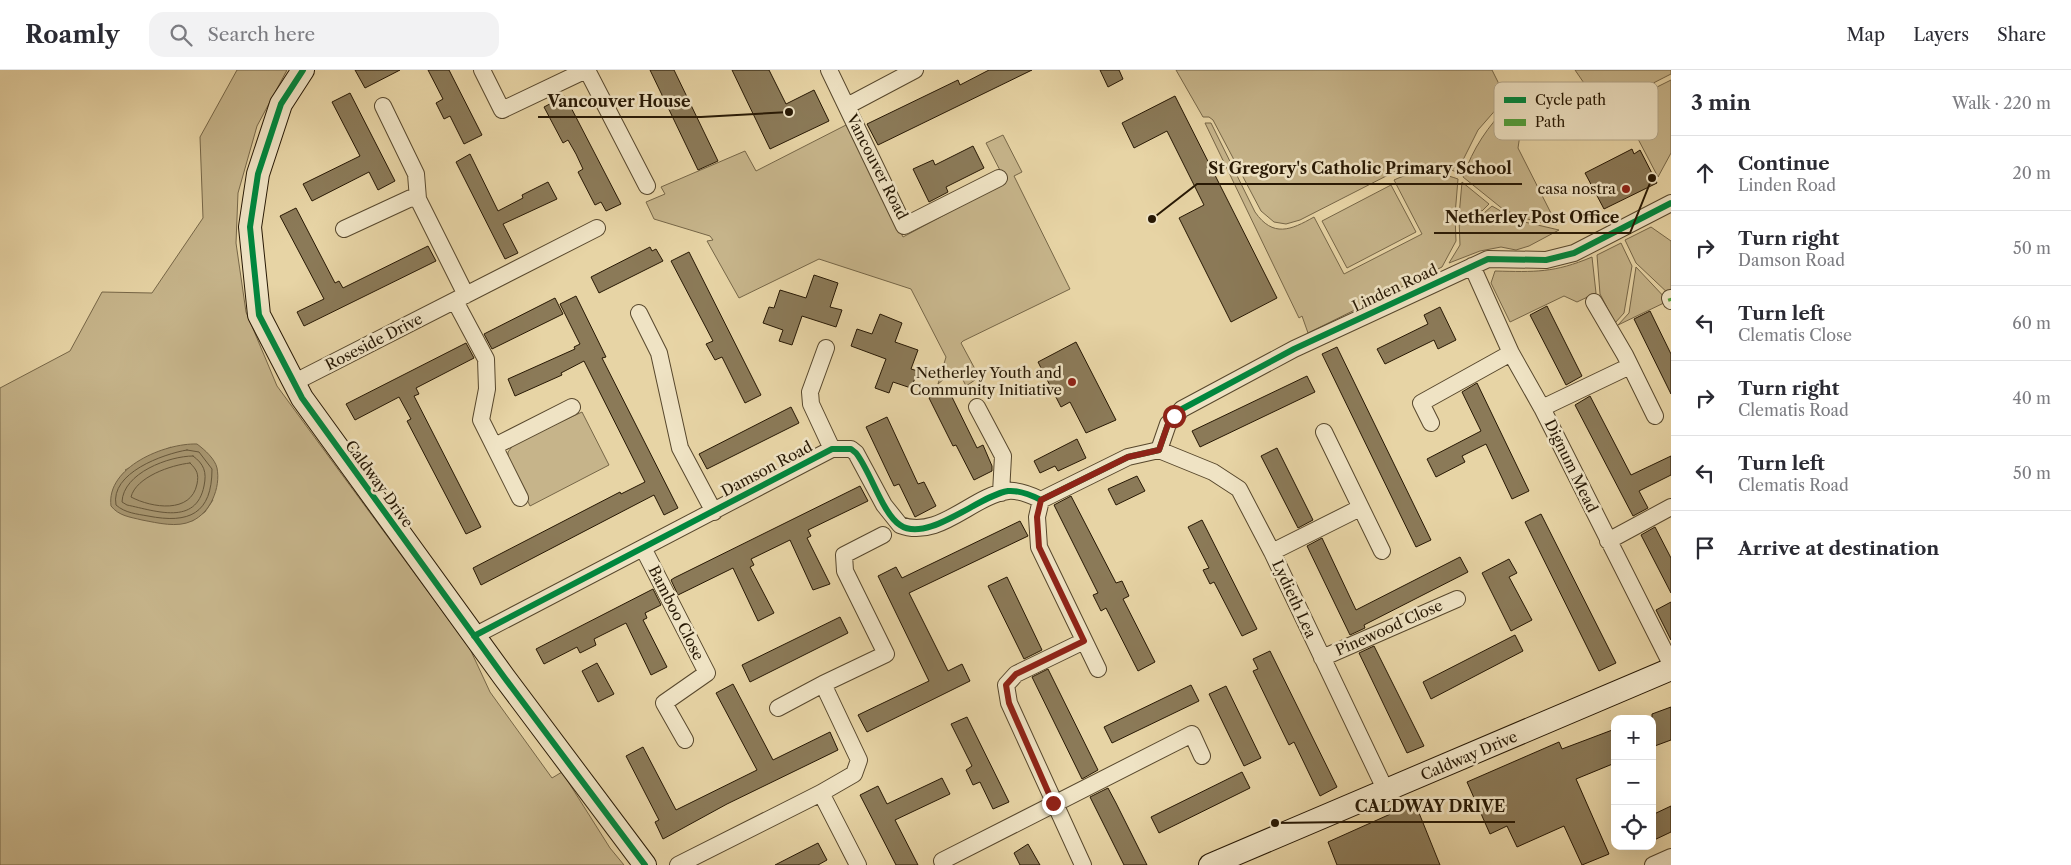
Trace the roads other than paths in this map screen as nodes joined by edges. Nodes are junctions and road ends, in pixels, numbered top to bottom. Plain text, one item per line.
1 (302, 70) edge
2 (482, 70) edge
3 (586, 70) edge
4 (829, 70) edge
5 (915, 70) edge
6 (383, 106) dead end
7 (846, 106) junction
8 (999, 178) dead end
9 (647, 186) dead end
10 (418, 199) junction
11 (1671, 203) edge
12 (597, 228) dead end
13 (344, 229) dead end
14 (1472, 266) junction
15 (460, 298) junction
16 (1594, 302) dead end
17 (639, 313) dead end
18 (826, 348) dead end
19 (1511, 353) junction
20 (1630, 366) junction
21 (293, 383) junction
22 (572, 407) dead end
23 (977, 407) dead end
24 (1542, 408) junction
25 (1655, 416) dead end
26 (1431, 423) dead end
27 (1324, 432) dead end
28 (495, 446) junction
29 (832, 449) junction
30 (1159, 450) junction
31 (1001, 494) junction
32 (520, 498) dead end
33 (1041, 500) junction
34 (1671, 507) edge
35 (1360, 508) junction
36 (714, 512) junction
37 (883, 535) dead end
38 (1608, 541) junction
39 (643, 548) junction
40 (1382, 551) dead end
41 (1272, 552) junction
42 (1457, 599) dead end
43 (474, 636) junction
44 (1084, 641) junction
45 (1322, 658) junction
46 (1671, 664) edge
47 (1098, 669) dead end
48 (1671, 669) edge
49 (823, 684) junction
50 (778, 708) dead end
51 (685, 740) dead end
52 (1202, 756) dead end
53 (1386, 791) junction
54 (821, 793) junction
55 (1053, 803) junction
56 (1671, 857) edge
57 (942, 861) dead end
58 (646, 865) edge
59 (678, 865) edge
60 (858, 865) edge
61 (1083, 865) edge
62 (1210, 865) edge
63 (1653, 865) edge

1 - 21 street, Caldway Drive
2 - 3 street
3 - 9 street
4 - 7 street, Vancouver Road
5 - 7 street
6 - 10 street
7 - 8 street, Vancouver Road
10 - 13 street
10 - 15 street
11 - 14 street, Linden Road
12 - 15 street, Roseside Drive
14 - 19 street, Dignum Mead
14 - 30 street, Linden Road
15 - 21 street, Roseside Drive
15 - 28 street
16 - 20 street
17 - 36 street
18 - 29 street
19 - 24 street, Dignum Mead
19 - 26 street
20 - 24 street
20 - 25 street
21 - 43 street, Caldway Drive
22 - 28 street
23 - 31 street
24 - 38 street, Dignum Mead
27 - 35 street
28 - 32 street
29 - 31 street, Damson Road
29 - 36 street, Damson Road
30 - 33 street
30 - 41 street, Lydieth Lea
31 - 33 street, Damson Road
33 - 44 street
34 - 38 street
35 - 40 street
35 - 41 street
36 - 39 street, Damson Road
37 - 49 street
38 - 46 street, Dignum Mead
39 - 43 street, Damson Road
39 - 51 street, Bamboo Close
41 - 45 street, Lydieth Lea
42 - 45 street, Pinewood Close
43 - 58 street, Caldway Drive
44 - 47 street
44 - 55 street
45 - 53 street, Lydieth Lea
48 - 53 street, Caldway Drive
49 - 50 street
49 - 54 street
52 - 55 street
53 - 62 street, Caldway Drive
54 - 59 street
54 - 60 street
55 - 57 street
55 - 61 street
56 - 63 street

